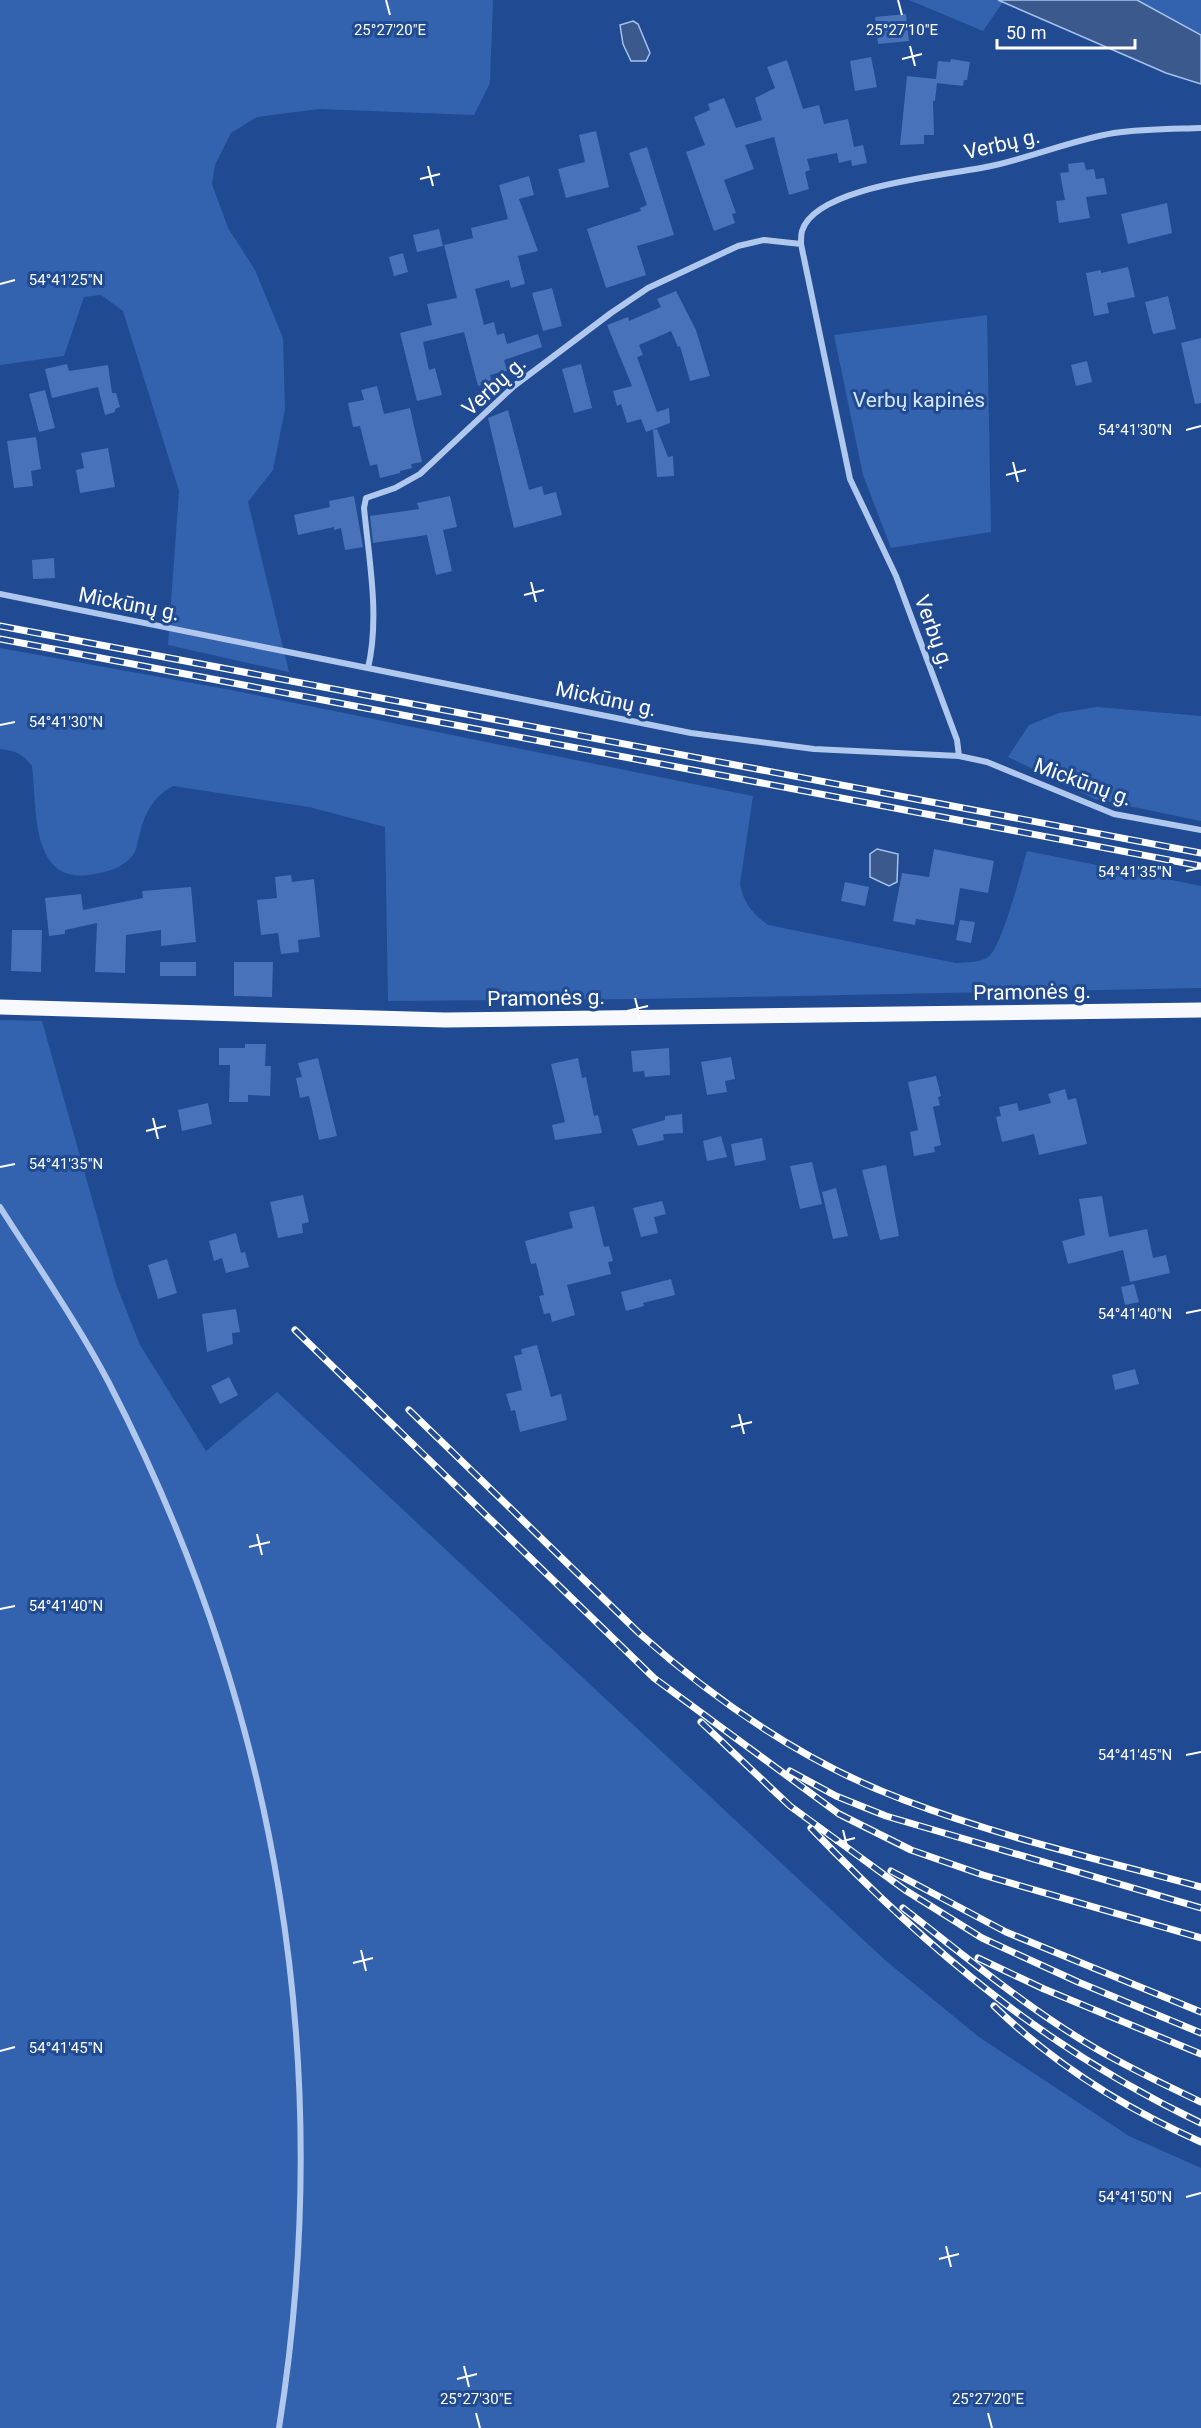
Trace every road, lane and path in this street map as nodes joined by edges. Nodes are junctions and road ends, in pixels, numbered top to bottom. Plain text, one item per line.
1 (1201, 128) edge
2 (801, 244) junction
3 (0, 594) edge
4 (368, 668) junction
5 (959, 756) junction
6 (1201, 830) edge
7 (0, 1007) edge
8 (1201, 1010) edge
9 (0, 1207) edge
10 (279, 2428) edge

1 - 2 street, Verbų g.
2 - 4 street, Verbų g.
2 - 5 street, Verbų g.
3 - 4 street, Mickūnų g.
4 - 5 street, Mickūnų g.
5 - 6 street, Mickūnų g.
7 - 8 main road, Pramonės g.
9 - 10 street

